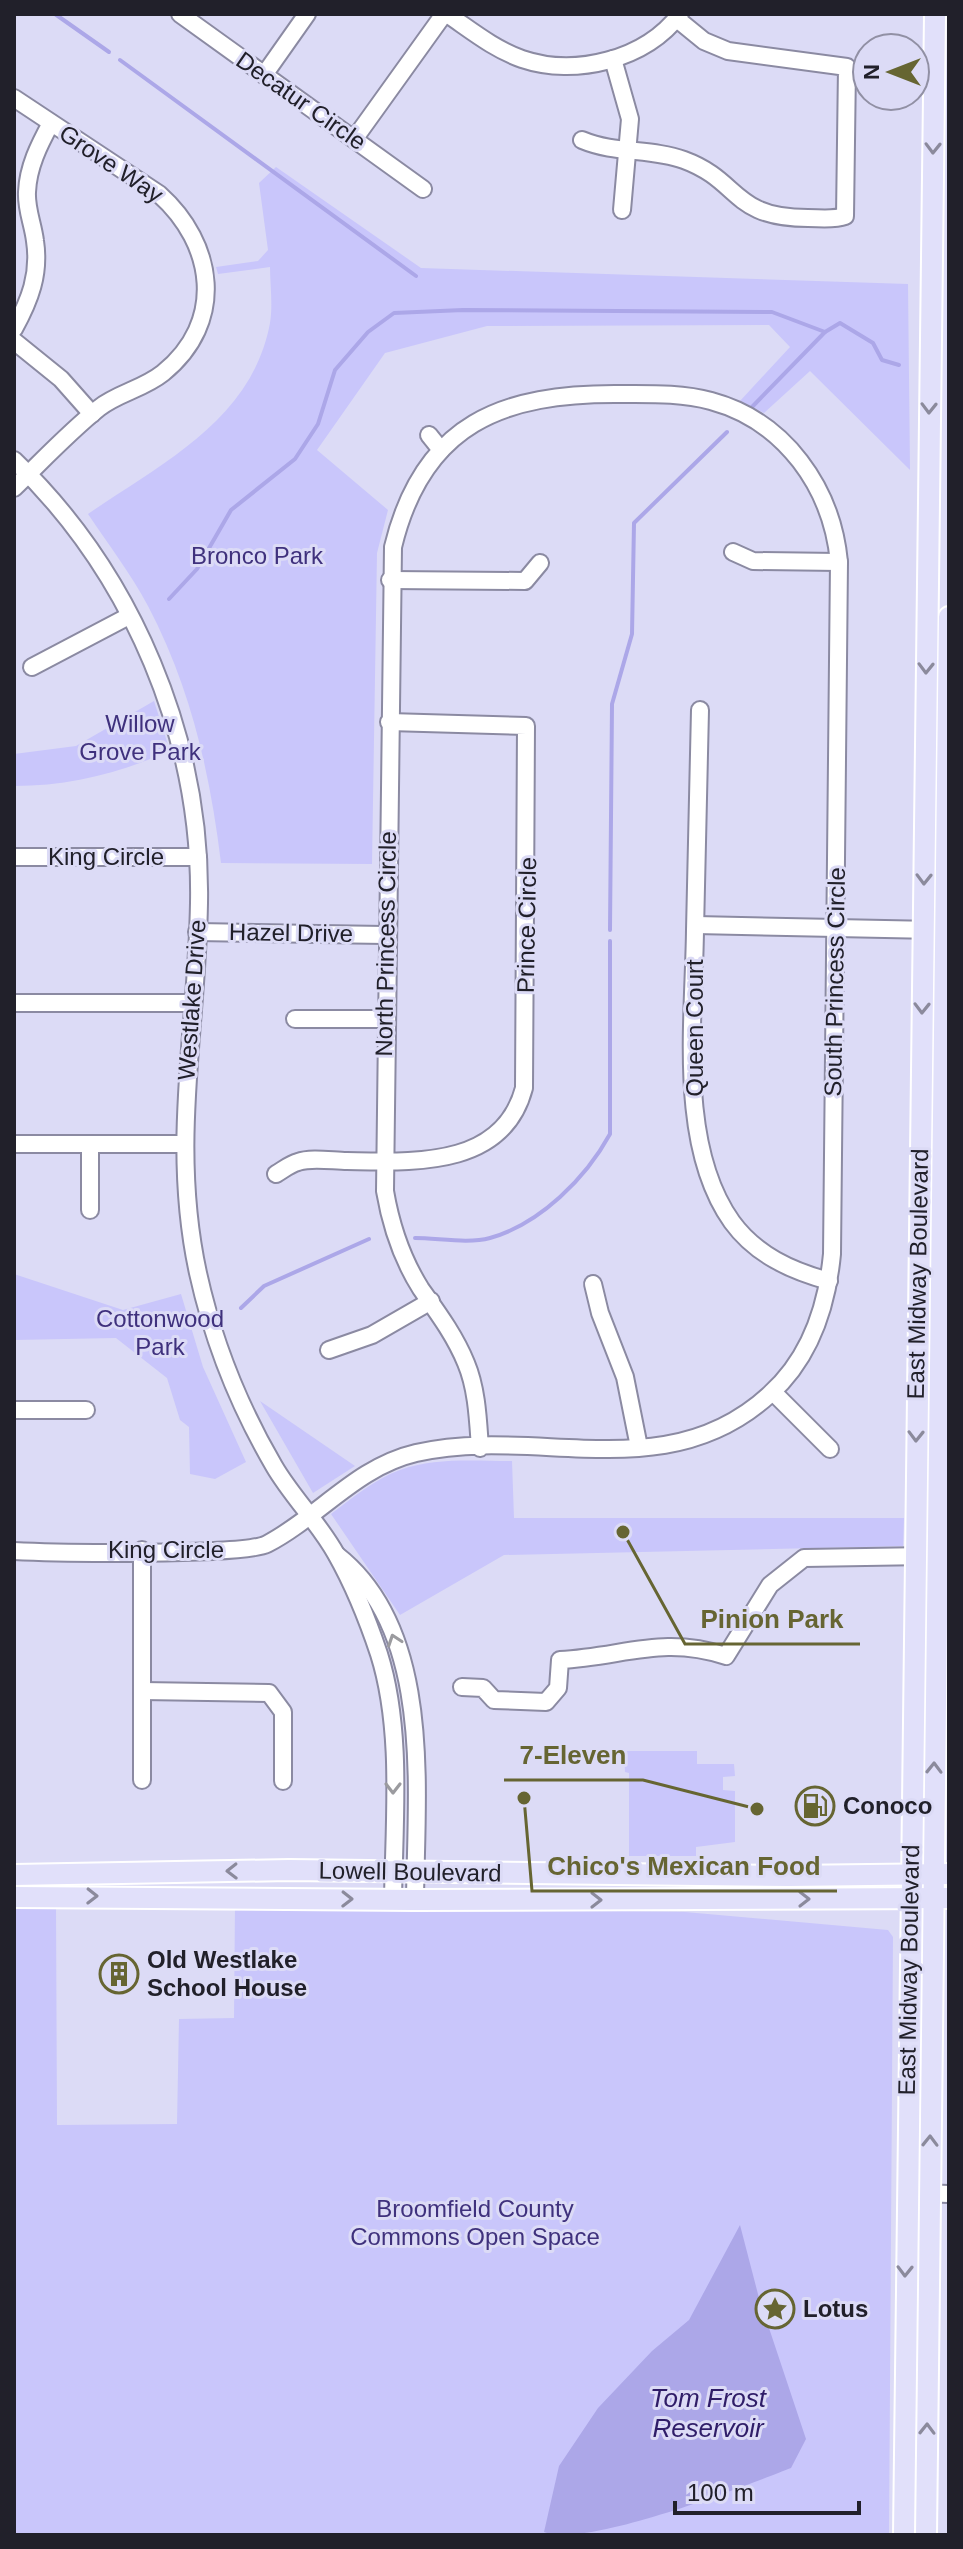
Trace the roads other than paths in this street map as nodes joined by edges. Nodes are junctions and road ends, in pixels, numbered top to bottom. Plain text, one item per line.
1 (180, 14) edge
2 (307, 14) edge
3 (446, 14) edge
4 (935, 14) edge
5 (679, 16) edge
6 (613, 59) junction
7 (264, 75) junction
8 (14, 98) edge
9 (51, 123) junction
10 (355, 138) junction
11 (582, 140) dead end
12 (628, 151) junction
13 (423, 189) dead end
14 (622, 210) dead end
15 (14, 329) edge
16 (14, 341) edge
17 (92, 414) junction
18 (429, 435) dead end
19 (441, 450) junction
20 (14, 460) edge
21 (28, 474) junction
22 (14, 488) edge
23 (733, 552) dead end
24 (839, 562) junction
25 (540, 563) dead end
26 (390, 580) junction
27 (129, 616) junction
28 (949, 617) edge
29 (32, 667) dead end
30 (700, 710) dead end
31 (389, 722) junction
32 (14, 857) edge
33 (198, 857) junction
34 (696, 925) junction
35 (836, 928) junction
36 (923, 930) junction
37 (947, 930) edge
38 (197, 932) junction
39 (385, 935) junction
40 (14, 1003) edge
41 (191, 1003) junction
42 (295, 1019) dead end
43 (384, 1019) junction
44 (14, 1144) edge
45 (90, 1144) junction
46 (184, 1144) junction
47 (384, 1162) junction
48 (276, 1174) dead end
49 (90, 1210) dead end
50 (829, 1281) junction
51 (593, 1284) dead end
52 (431, 1301) junction
53 (329, 1350) dead end
54 (773, 1392) junction
55 (14, 1410) edge
56 (86, 1410) dead end
57 (639, 1447) junction
58 (480, 1448) junction
59 (830, 1449) dead end
60 (307, 1516) junction
61 (142, 1550) junction
62 (14, 1551) edge
63 (336, 1554) junction
64 (914, 1556) junction
65 (936, 1556) junction
66 (462, 1687) dead end
67 (142, 1691) junction
68 (142, 1780) dead end
69 (283, 1781) dead end
70 (393, 1872) junction
71 (415, 1873) junction
72 (546, 1874) junction
73 (941, 1874) edge
74 (14, 1875) edge
75 (911, 1875) junction
76 (14, 1897) edge
77 (941, 1898) edge
78 (910, 1899) junction
79 (393, 1900) junction
80 (415, 1900) junction
81 (466, 1900) junction
82 (906, 2193) junction
83 (939, 2194) edge
84 (904, 2535) edge
85 (926, 2535) edge

1 - 7 street, Decatur Circle
2 - 7 street
3 - 6 street
3 - 10 street
4 -> 36 main road, East Midway Boulevard
5 - 6 street
5 - 12 street
6 - 12 street
7 - 10 street, Decatur Circle
8 - 9 street, Grove Way
9 - 15 street
9 - 17 street, Grove Way
10 - 13 street, Decatur Circle
11 - 12 street
12 - 14 street
16 - 17 street
17 - 21 street, Grove Way
18 - 19 street
19 - 24 street, South Princess Circle
19 - 26 street, North Princess Circle
20 - 21 street, Westlake Drive
21 - 22 street, Grove Way
21 - 27 street, Westlake Drive
23 - 24 street
24 - 35 street, South Princess Circle
25 - 26 street
26 - 31 street, North Princess Circle
27 - 29 street
27 - 33 street, Westlake Drive
28 - 37 main road, East Midway Boulevard
30 - 34 street, Queen Court
31 - 39 street, North Princess Circle
31 - 47 street, Prince Circle
32 - 33 street, King Circle
33 - 38 street, Westlake Drive
34 - 35 street
34 - 50 street, Queen Court
35 - 36 street
35 - 50 street, South Princess Circle
36 - 37 street
36 -> 64 main road, East Midway Boulevard
37 - 65 main road, East Midway Boulevard
38 - 39 street, Hazel Drive
38 - 41 street, Westlake Drive
39 - 43 street, North Princess Circle
40 - 41 street
41 - 46 street, Westlake Drive
42 - 43 street
43 - 47 street, North Princess Circle
44 - 45 street
45 - 46 street
45 - 49 street
46 - 60 street, Westlake Drive
47 - 48 street
47 - 52 street, North Princess Circle
50 - 54 street, South Princess Circle
51 - 57 street
52 - 53 street
52 - 58 street, North Princess Circle
54 - 57 street, South Princess Circle
54 - 59 street
55 - 56 street
57 - 58 street, South Princess Circle
58 - 60 street, South Princess Circle
60 - 61 street, King Circle
60 - 63 street, Westlake Drive
61 - 62 street, King Circle
61 - 67 street
63 -> 70 street, Westlake Drive
71 -> 63 street, Westlake Drive
64 - 65 street
64 - 66 street
64 - 75 main road, East Midway Boulevard
73 -> 65 main road, East Midway Boulevard
67 - 68 street
67 - 69 street
70 - 71 main road, Lowell Boulevard
70 -> 74 main road, Lowell Boulevard
70 - 79 street, Westlake Drive
71 - 72 main road, Lowell Boulevard
71 - 80 street, Westlake Drive
72 - 75 main road, Lowell Boulevard
72 - 81 main road
73 - 75 main road, Lowell Boulevard
73 - 77 main road, East Midway Boulevard
75 - 78 main road, East Midway Boulevard
76 -> 79 main road, Lowell Boulevard
77 - 78 main road, Lowell Boulevard
83 -> 77 main road, East Midway Boulevard
81 -> 78 main road, Lowell Boulevard
78 - 82 main road, East Midway Boulevard
79 - 80 main road, Lowell Boulevard
80 - 81 main road, Lowell Boulevard
82 - 83 street
82 -> 84 main road, East Midway Boulevard
85 -> 83 main road, East Midway Boulevard

